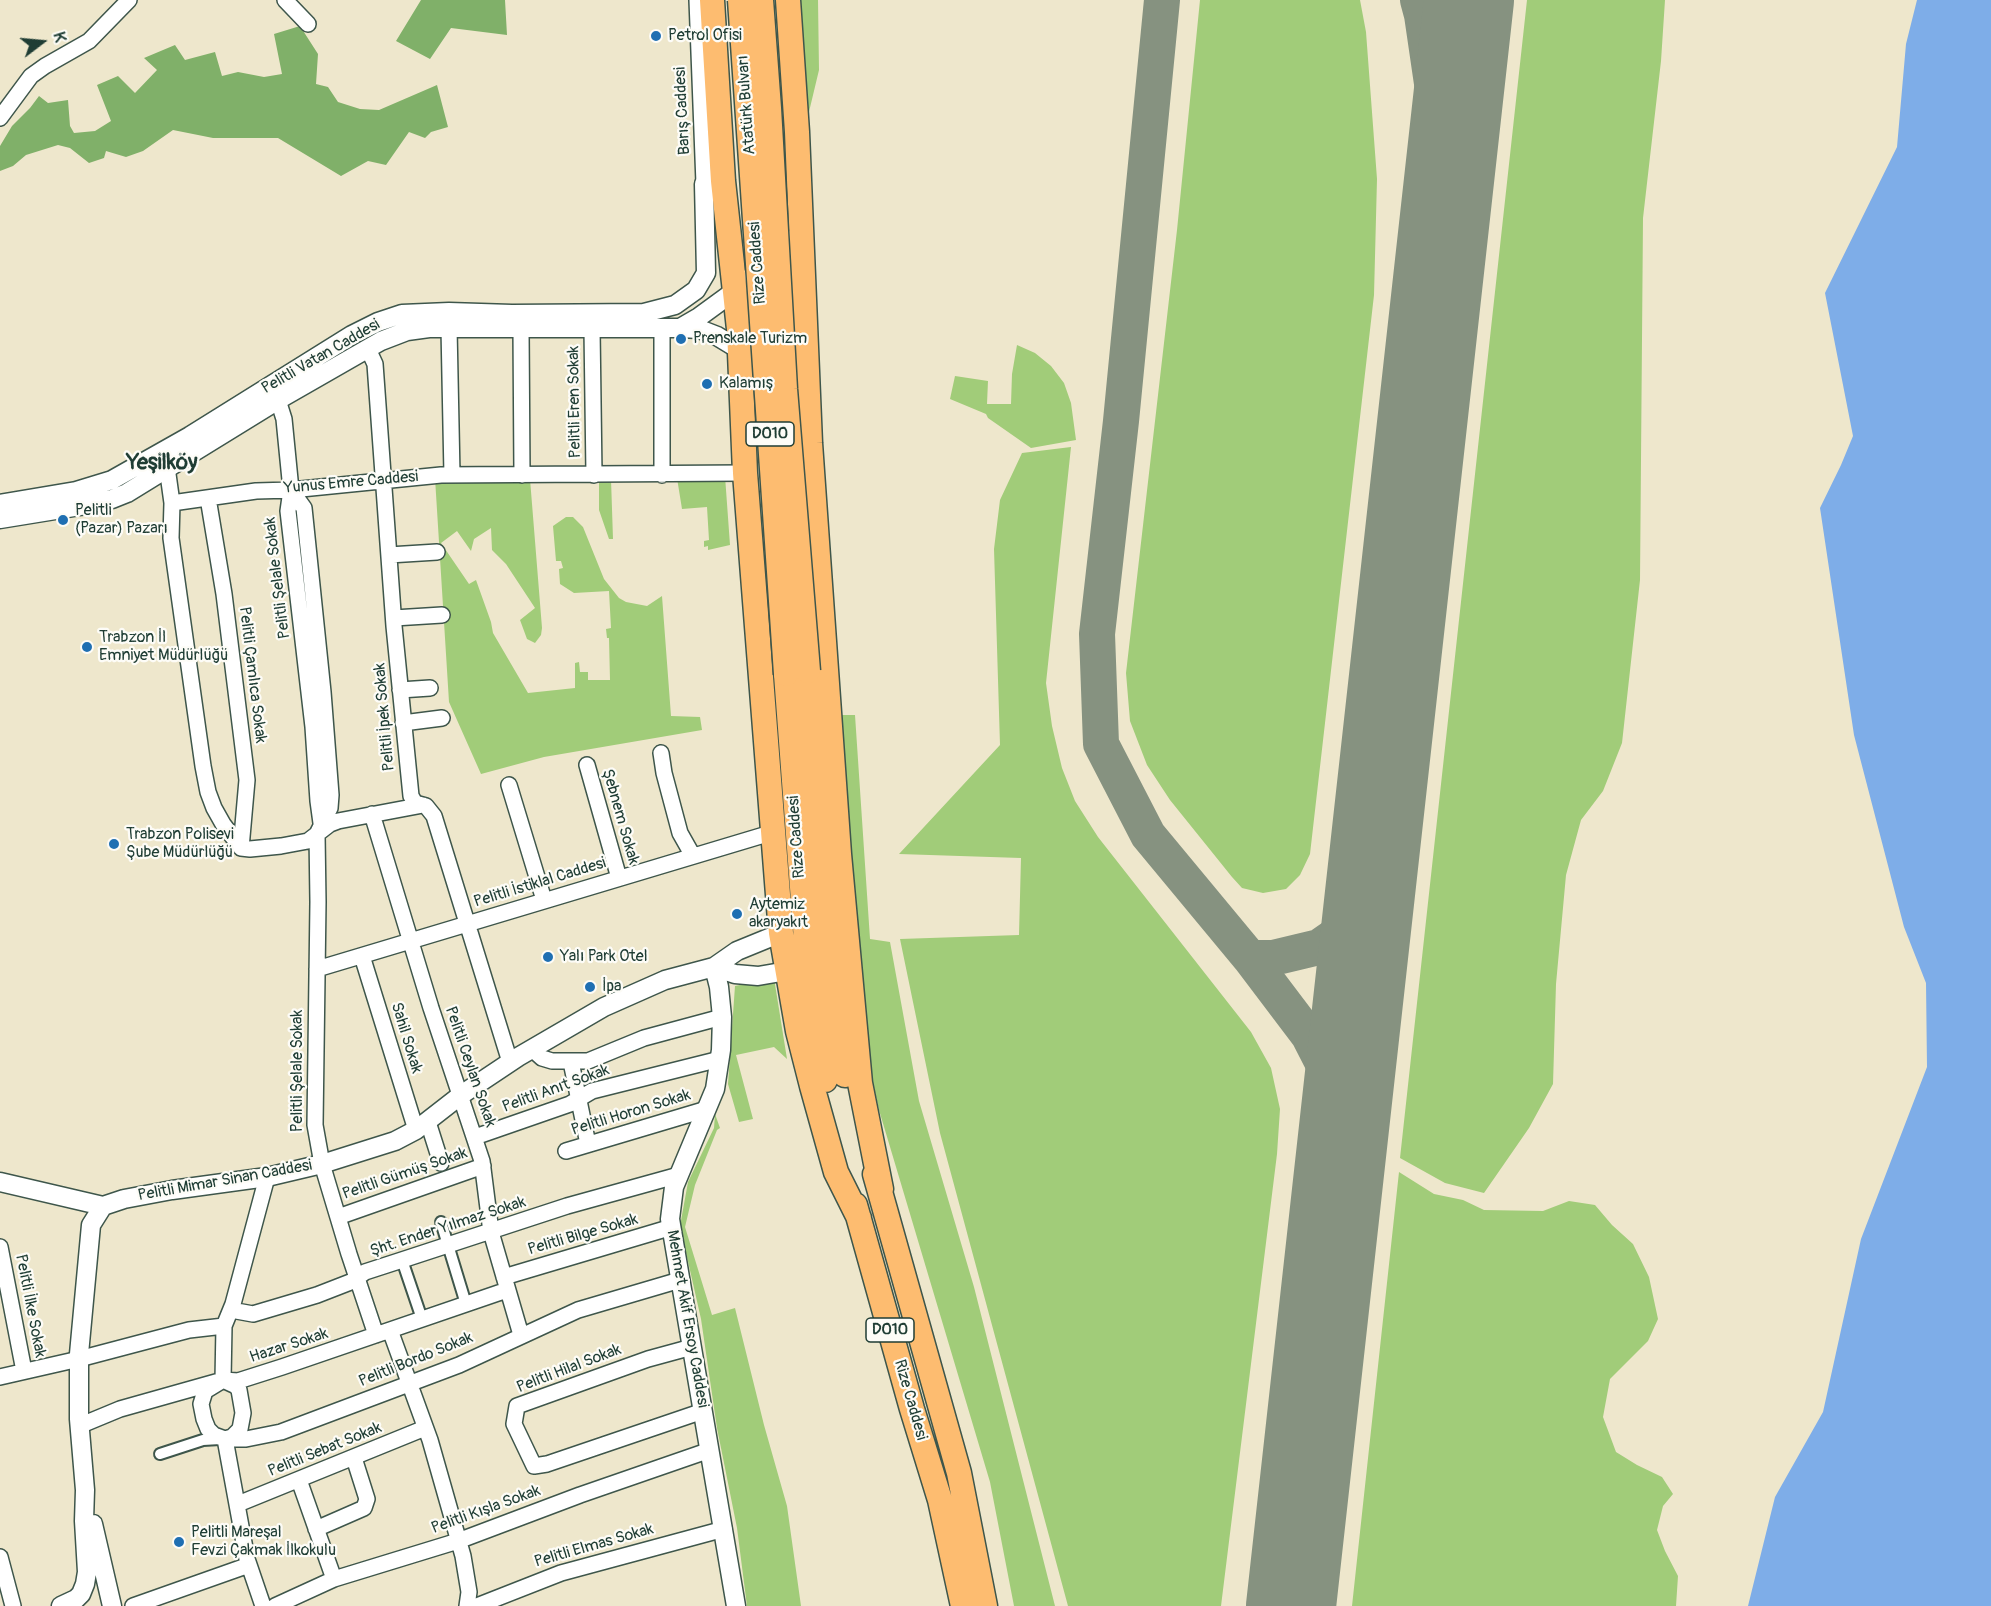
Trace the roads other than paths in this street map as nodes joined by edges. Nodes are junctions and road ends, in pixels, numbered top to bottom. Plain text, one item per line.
1 (129, 0) edge
2 (285, 0) edge
3 (697, 0) edge
4 (712, 0) edge
5 (740, 0) edge
6 (761, 0) edge
7 (788, 0) edge
8 (308, 24) dead end
9 (0, 118) edge
10 (798, 165) junction
11 (718, 190) junction
12 (760, 190) junction
13 (801, 233) junction
14 (732, 255) junction
15 (761, 268) junction
16 (736, 290) junction
17 (449, 328) junction
18 (671, 328) junction
19 (521, 329) junction
20 (592, 329) junction
21 (368, 349) junction
22 (740, 350) junction
23 (278, 400) junction
24 (165, 459) junction
25 (745, 473) junction
26 (452, 475) junction
27 (522, 475) junction
28 (594, 475) junction
29 (662, 475) junction
30 (384, 481) junction
31 (291, 490) junction
32 (208, 498) junction
33 (172, 503) junction
34 (0, 504) edge
35 (0, 519) edge
36 (437, 552) dead end
37 (389, 555) junction
38 (442, 615) dead end
39 (394, 618) junction
40 (797, 672) junction
41 (429, 688) dead end
42 (400, 690) junction
43 (442, 718) dead end
44 (403, 723) junction
45 (661, 753) dead end
46 (587, 765) dead end
47 (509, 785) dead end
48 (423, 805) junction
49 (372, 814) junction
50 (319, 829) junction
51 (774, 832) junction
52 (241, 848) junction
53 (693, 856) junction
54 (618, 878) junction
55 (544, 900) junction
56 (466, 924) junction
57 (781, 933) junction
58 (410, 941) junction
59 (362, 956) junction
60 (714, 966) junction
61 (317, 969) junction
62 (786, 971) junction
63 (722, 1017) junction
64 (532, 1049) junction
65 (720, 1059) junction
66 (510, 1062) junction
67 (571, 1062) junction
68 (461, 1095) junction
69 (579, 1099) junction
70 (706, 1109) junction
71 (422, 1126) junction
72 (475, 1137) junction
73 (588, 1144) junction
74 (566, 1151) dead end
75 (441, 1163) dead end
76 (322, 1164) junction
77 (483, 1166) junction
78 (679, 1176) junction
79 (267, 1177) junction
80 (0, 1182) edge
81 (880, 1189) junction
82 (104, 1206) junction
83 (338, 1217) junction
84 (859, 1218) junction
85 (441, 1221) dead end
86 (672, 1227) junction
87 (491, 1232) junction
88 (448, 1246) junction
89 (0, 1247) edge
90 (402, 1260) junction
91 (2, 1272) edge
92 (357, 1278) junction
93 (680, 1280) junction
94 (506, 1283) junction
95 (466, 1304) junction
96 (231, 1310) junction
97 (422, 1319) junction
98 (224, 1326) junction
99 (383, 1332) junction
100 (521, 1335) junction
101 (692, 1347) junction
102 (79, 1359) junction
103 (24, 1371) junction
104 (0, 1377) edge
105 (223, 1380) junction
106 (409, 1384) junction
107 (703, 1411) junction
108 (80, 1426) junction
109 (425, 1428) junction
110 (225, 1439) junction
111 (710, 1450) junction
112 (160, 1454) dead end
113 (354, 1458) junction
114 (299, 1480) junction
115 (85, 1490) junction
116 (238, 1504) junction
117 (724, 1528) junction
118 (316, 1529) junction
119 (459, 1541) junction
120 (0, 1557) edge
121 (249, 1565) junction
122 (334, 1579) junction
123 (13, 1606) edge
124 (61, 1606) edge
125 (112, 1606) edge
126 (133, 1606) edge
127 (263, 1606) edge
128 (275, 1606) edge
129 (467, 1606) edge
130 (477, 1606) edge
131 (736, 1606) edge
132 (963, 1606) edge
133 (985, 1606) edge

1 - 9 street
2 - 8 street
3 - 11 street, Barış Caddesi
4 - 11 highway
5 - 12 highway, Atatürk Bulvarı / D010, bridge
6 - 12 highway, Atatürk Bulvarı / D010, bridge
7 - 10 highway
10 - 12 street, Atatürk Bulvarı
10 - 13 highway
11 - 12 street
11 - 12 street
11 - 14 highway
11 - 24 street, Pelitli Vatan Caddesi
12 - 40 highway, Rize Caddesi / D010, bridge
13 - 15 street
13 - 81 highway
14 - 15 highway
14 - 16 highway
15 - 16 street
16 - 18 street
16 - 22 highway
17 - 19 street, Pelitli Vatan Caddesi
17 - 21 street, Pelitli Vatan Caddesi
17 - 26 street
18 - 20 street, Pelitli Vatan Caddesi
18 - 22 street, Pelitli Vatan Caddesi
18 - 29 street
19 - 20 street, Pelitli Vatan Caddesi
19 - 27 street
20 - 28 street, Pelitli Eren Sokak
21 - 23 street, Pelitli Vatan Caddesi
21 - 30 street, Pelitli İpek Sokak
22 - 25 highway
23 - 24 street, Pelitli Vatan Caddesi
23 - 31 street, Pelitli Şelale Sokak
24 - 33 street
24 - 34 street, Pelitli Vatan Caddesi
24 - 35 street
25 - 29 street, Yunus Emre Caddesi
25 - 51 highway
26 - 27 street, Yunus Emre Caddesi
26 - 30 street, Yunus Emre Caddesi
27 - 28 street, Yunus Emre Caddesi
28 - 29 street, Yunus Emre Caddesi
30 - 31 street, Yunus Emre Caddesi
30 - 37 street, Pelitli İpek Sokak
31 - 32 street, Yunus Emre Caddesi
31 - 50 street, Pelitli Şelale Sokak
32 - 33 street, Yunus Emre Caddesi
32 - 52 street, Pelitli Çamlıca Sokak
33 - 52 street
36 - 37 street
37 - 39 street, Pelitli İpek Sokak
38 - 39 street
39 - 42 street, Pelitli İpek Sokak
40 - 81 highway, Rize Caddesi / D010
40 - 84 highway, Rize Caddesi / D010
41 - 42 street
42 - 44 street, Pelitli İpek Sokak
43 - 44 street
44 - 48 street, Pelitli İpek Sokak
45 - 53 street
46 - 54 street, Şebnem Sokak
47 - 55 street
48 - 49 street
48 - 56 street, Pelitli İpek Sokak
49 - 50 street
49 - 58 street, Pelitli Ceylan Sokak
50 - 52 street
50 - 61 street, Pelitli Şelale Sokak
51 - 53 street, Pelitli İstiklal Caddesi
51 - 57 highway
53 - 54 street, Pelitli İstiklal Caddesi
54 - 55 street, Pelitli İstiklal Caddesi
55 - 56 street, Pelitli İstiklal Caddesi
56 - 58 street, Pelitli İstiklal Caddesi
56 - 66 street, Pelitli İpek Sokak
57 - 60 street, Pelitli Mimar Sinan Caddesi
57 - 62 highway
58 - 59 street, Pelitli İstiklal Caddesi
58 - 68 street, Pelitli Ceylan Sokak
59 - 61 street, Pelitli İstiklal Caddesi
59 - 71 street, Sahil Sokak
60 - 62 street
60 - 63 street, Mehmet Akif Ersoy Caddesi
60 - 64 street, Pelitli Mimar Sinan Caddesi
61 - 76 street, Pelitli Şelale Sokak
62 - 84 highway
63 - 65 street, Mehmet Akif Ersoy Caddesi
63 - 67 street, Pelitli Anıt Sokak
64 - 66 street, Pelitli Mimar Sinan Caddesi
64 - 67 street, Pelitli Anıt Sokak
65 - 69 street, Pelitli Anıt Sokak
65 - 70 street, Mehmet Akif Ersoy Caddesi
66 - 68 street, Pelitli Mimar Sinan Caddesi
67 - 69 street
68 - 71 street, Pelitli Mimar Sinan Caddesi
68 - 72 street, Pelitli Ceylan Sokak
69 - 72 street, Pelitli Anıt Sokak
69 - 73 street
70 - 73 street, Pelitli Horon Sokak
70 - 78 street, Mehmet Akif Ersoy Caddesi
71 - 75 street, Sahil Sokak
71 - 76 street, Pelitli Mimar Sinan Caddesi
72 - 77 street, Pelitli Ceylan Sokak
73 - 74 street, Pelitli Horon Sokak
76 - 79 street, Pelitli Mimar Sinan Caddesi
76 - 83 street, Pelitli Şelale Sokak
77 - 83 street, Pelitli Gümüş Sokak
77 - 87 street, Pelitli Ceylan Sokak
78 - 86 street, Mehmet Akif Ersoy Caddesi
78 - 87 street, Şht. Ender Yılmaz Sokak
79 - 82 street, Pelitli Mimar Sinan Caddesi
79 - 96 street
80 - 82 street
81 - 133 highway, Rize Caddesi / D010
82 - 102 street
83 - 92 street, Pelitli Şelale Sokak
84 - 132 highway, Rize Caddesi / D010
85 - 88 street
86 - 93 street, Mehmet Akif Ersoy Caddesi
86 - 94 street, Pelitli Bilge Sokak
87 - 88 street, Şht. Ender Yılmaz Sokak
87 - 94 street, Pelitli Ceylan Sokak
88 - 90 street, Şht. Ender Yılmaz Sokak
88 - 95 street
89 - 91 street, Pelitli İlke Sokak
90 - 92 street, Şht. Ender Yılmaz Sokak
90 - 97 street
91 - 103 street, Pelitli İlke Sokak
92 - 96 street, Şht. Ender Yılmaz Sokak
92 - 99 street, Pelitli Şelale Sokak
93 - 100 street, Pelitli Bordo Sokak
93 - 101 street, Mehmet Akif Ersoy Caddesi
94 - 95 street, Hazar Sokak
94 - 100 street, Pelitli Ceylan Sokak
95 - 97 street, Hazar Sokak
96 - 98 street
97 - 99 street, Hazar Sokak
98 - 102 street
98 - 105 street
99 - 105 street, Hazar Sokak
99 - 106 street
100 - 106 street, Pelitli Bordo Sokak
101 - 107 street, Mehmet Akif Ersoy Caddesi
101 - 107 street, Pelitli Hilal Sokak
102 - 103 street
102 - 108 street
103 - 104 street
105 - 108 street, Hazar Sokak
105 - 110 street
105 - 110 street
106 - 109 street
106 - 110 street, Pelitli Bordo Sokak
107 - 111 street, Mehmet Akif Ersoy Caddesi
108 - 115 street
109 - 113 street, Pelitli Sebat Sokak
109 - 119 street
110 - 112 street, Pelitli Bordo Sokak
110 - 116 street
111 - 117 street, Mehmet Akif Ersoy Caddesi
111 - 119 street, Pelitli Kışla Sokak
113 - 114 street, Pelitli Sebat Sokak
113 - 118 street
114 - 116 street, Pelitli Sebat Sokak
114 - 118 street
115 - 124 street
115 - 125 street
116 - 121 street
117 - 130 street, Pelitli Elmas Sokak
117 - 131 street, Mehmet Akif Ersoy Caddesi
118 - 122 street
119 - 122 street, Pelitli Kışla Sokak
119 - 129 street
120 - 123 street
121 - 126 street
121 - 127 street
122 - 128 street, Pelitli Kışla Sokak

